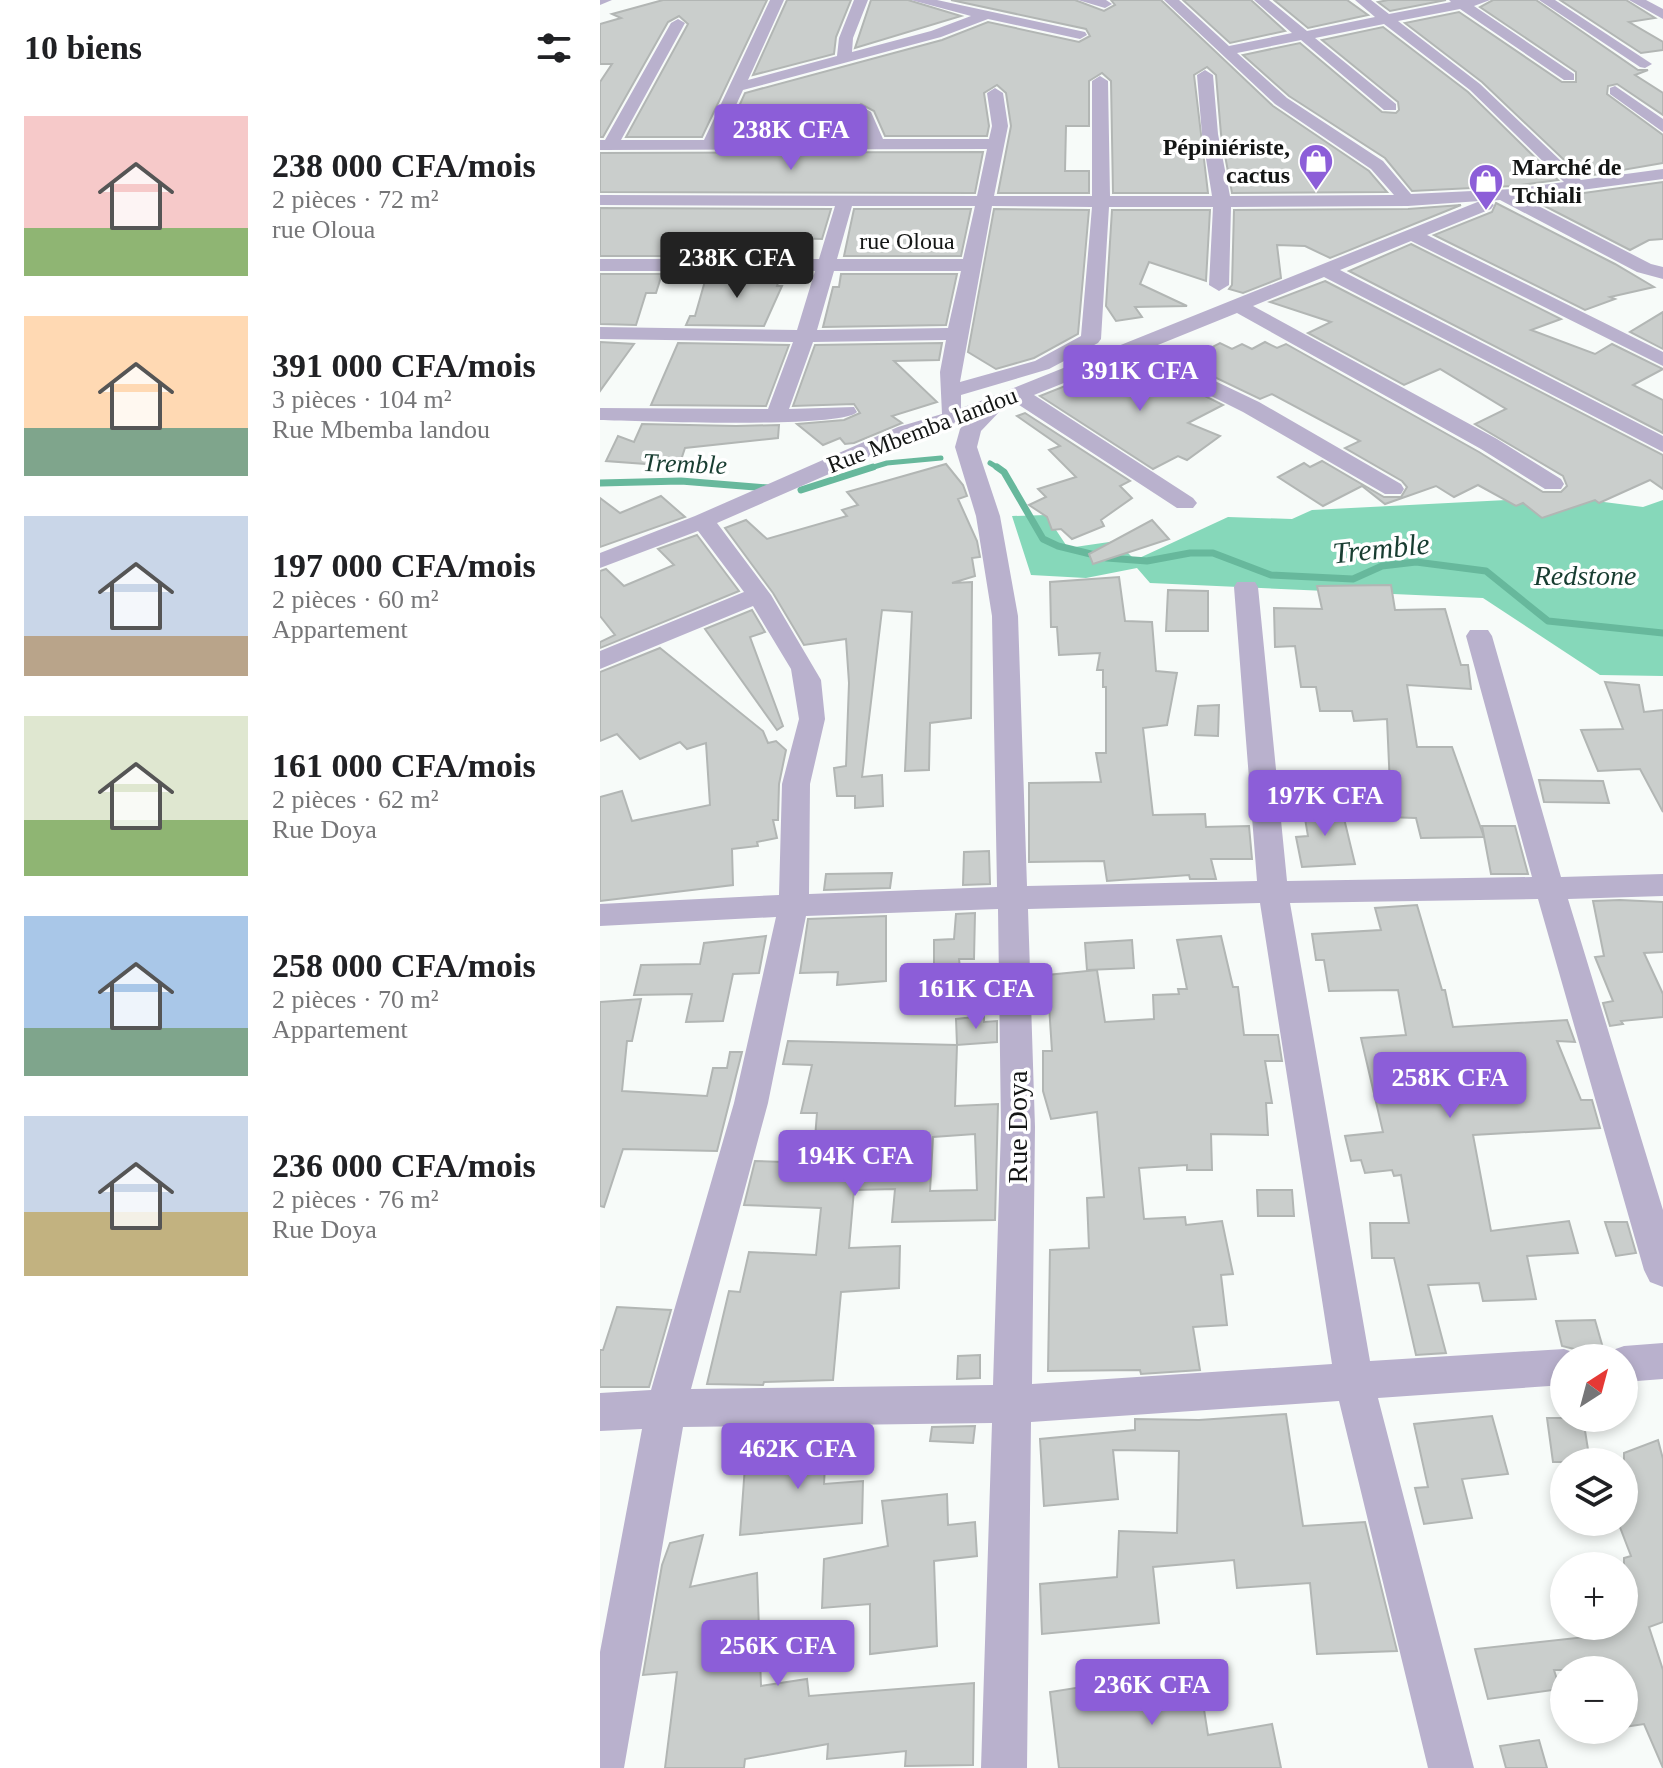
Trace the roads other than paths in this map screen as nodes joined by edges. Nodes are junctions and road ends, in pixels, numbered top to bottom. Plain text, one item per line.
1 (777, 0) edge
2 (861, 0) edge
3 (918, 0) edge
4 (1085, 0) edge
5 (1171, 0) edge
6 (1261, 0) edge
7 (1362, 0) edge
8 (1483, 0) edge
9 (1546, 0) edge
10 (1636, 0) edge
11 (1459, 2) edge
12 (1105, 4) dead end
13 (1016, 6) dead end
14 (1663, 15) edge
15 (991, 16) junction
16 (1385, 20) junction
17 (678, 23) dead end
18 (1080, 35) dead end
19 (1303, 36) junction
20 (1225, 51) junction
21 (844, 59) junction
22 (1645, 64) dead end
23 (1205, 75) dead end
24 (1569, 77) dead end
25 (1100, 81) dead end
26 (734, 88) junction
27 (1615, 91) dead end
28 (995, 93) dead end
29 (1390, 107) dead end
30 (863, 112) dead end
31 (1663, 127) edge
32 (710, 144) junction
33 (877, 144) junction
34 (995, 144) junction
35 (605, 145) edge
36 (1659, 178) edge
37 (1576, 184) junction
38 (1509, 195) junction
39 (600, 200) edge
40 (845, 201) junction
41 (1408, 201) junction
42 (982, 202) junction
43 (1101, 202) junction
44 (1222, 203) junction
45 (1413, 235) junction
46 (600, 265) edge
47 (825, 265) junction
48 (973, 265) junction
49 (1325, 270) junction
50 (1663, 273) edge
51 (1219, 285) dead end
52 (1239, 306) junction
53 (600, 333) edge
54 (957, 334) junction
55 (806, 335) junction
56 (1133, 349) junction
57 (1663, 360) edge
58 (950, 391) junction
59 (1005, 399) junction
60 (846, 412) dead end
61 (600, 414) edge
62 (776, 416) junction
63 (950, 416) junction
64 (1663, 445) edge
65 (1553, 484) dead end
66 (1393, 489) dead end
67 (1185, 503) dead end
68 (703, 521) junction
69 (600, 561) edge
70 (1246, 587) dead end
71 (759, 595) junction
72 (1479, 636) dead end
73 (600, 661) edge
74 (1663, 885) edge
75 (1550, 890) junction
76 (1273, 892) junction
77 (1013, 899) junction
78 (794, 903) junction
79 (600, 915) edge
80 (1663, 1270) edge
81 (1663, 1361) edge
82 (1638, 1363) edge
83 (1550, 1368) edge
84 (1354, 1381) junction
85 (1011, 1404) junction
86 (666, 1408) junction
87 (600, 1412) edge
88 (601, 1768) edge
89 (1004, 1768) edge
90 (1451, 1768) edge

1 - 26 street
2 - 21 street
3 - 15 street
4 - 12 street
5 - 20 street
6 - 19 street
7 - 16 street
8 - 11 street
9 - 22 street
10 - 14 street
11 - 16 street
11 - 24 street
13 - 15 street
15 - 18 street
15 - 21 street
16 - 19 street
16 - 37 street
17 - 35 street
19 - 20 street
19 - 29 street
20 - 41 street
21 - 26 street
23 - 44 street
25 - 43 street
26 - 32 street
27 - 31 street
28 - 34 street
30 - 33 street
32 - 33 street
32 - 35 street
33 - 34 street
34 - 42 street
36 - 37 street
37 - 38 street
38 - 41 street
38 - 45 street, Rue Mbemba landou
38 - 50 street
39 - 40 street
40 - 42 street
40 - 47 street
41 - 44 street
42 - 43 street
42 - 48 street
43 - 44 street
43 - 58 street
44 - 51 street
45 - 49 street, Rue Mbemba landou
45 - 57 street
46 - 47 street, rue Oloua
47 - 48 street, rue Oloua
47 - 55 street
48 - 54 street
49 - 52 street, Rue Mbemba landou
49 - 64 street
52 - 56 street, Rue Mbemba landou
52 - 65 street
53 - 55 street
54 - 55 street
54 - 58 street
55 - 62 street
56 - 59 street, Rue Mbemba landou
56 - 66 street
58 - 63 street
59 - 63 street, Rue Mbemba landou
59 - 67 street
59 - 77 street, Rue Doya
60 - 62 street
61 - 62 street
63 - 68 street, Rue Mbemba landou
68 - 69 street, Rue Mbemba landou
68 - 71 street
70 - 76 street
71 - 73 street
71 - 78 street
72 - 75 street
74 - 75 street
75 - 76 street
75 - 80 street
76 - 77 street
76 - 84 street
77 - 78 street
77 - 85 street, Rue Doya
78 - 79 street
78 - 86 street
81 - 82 street
83 - 84 street
84 - 85 street
84 - 90 street
85 - 86 street
85 - 89 street, Rue Doya
86 - 87 street
86 - 88 street

